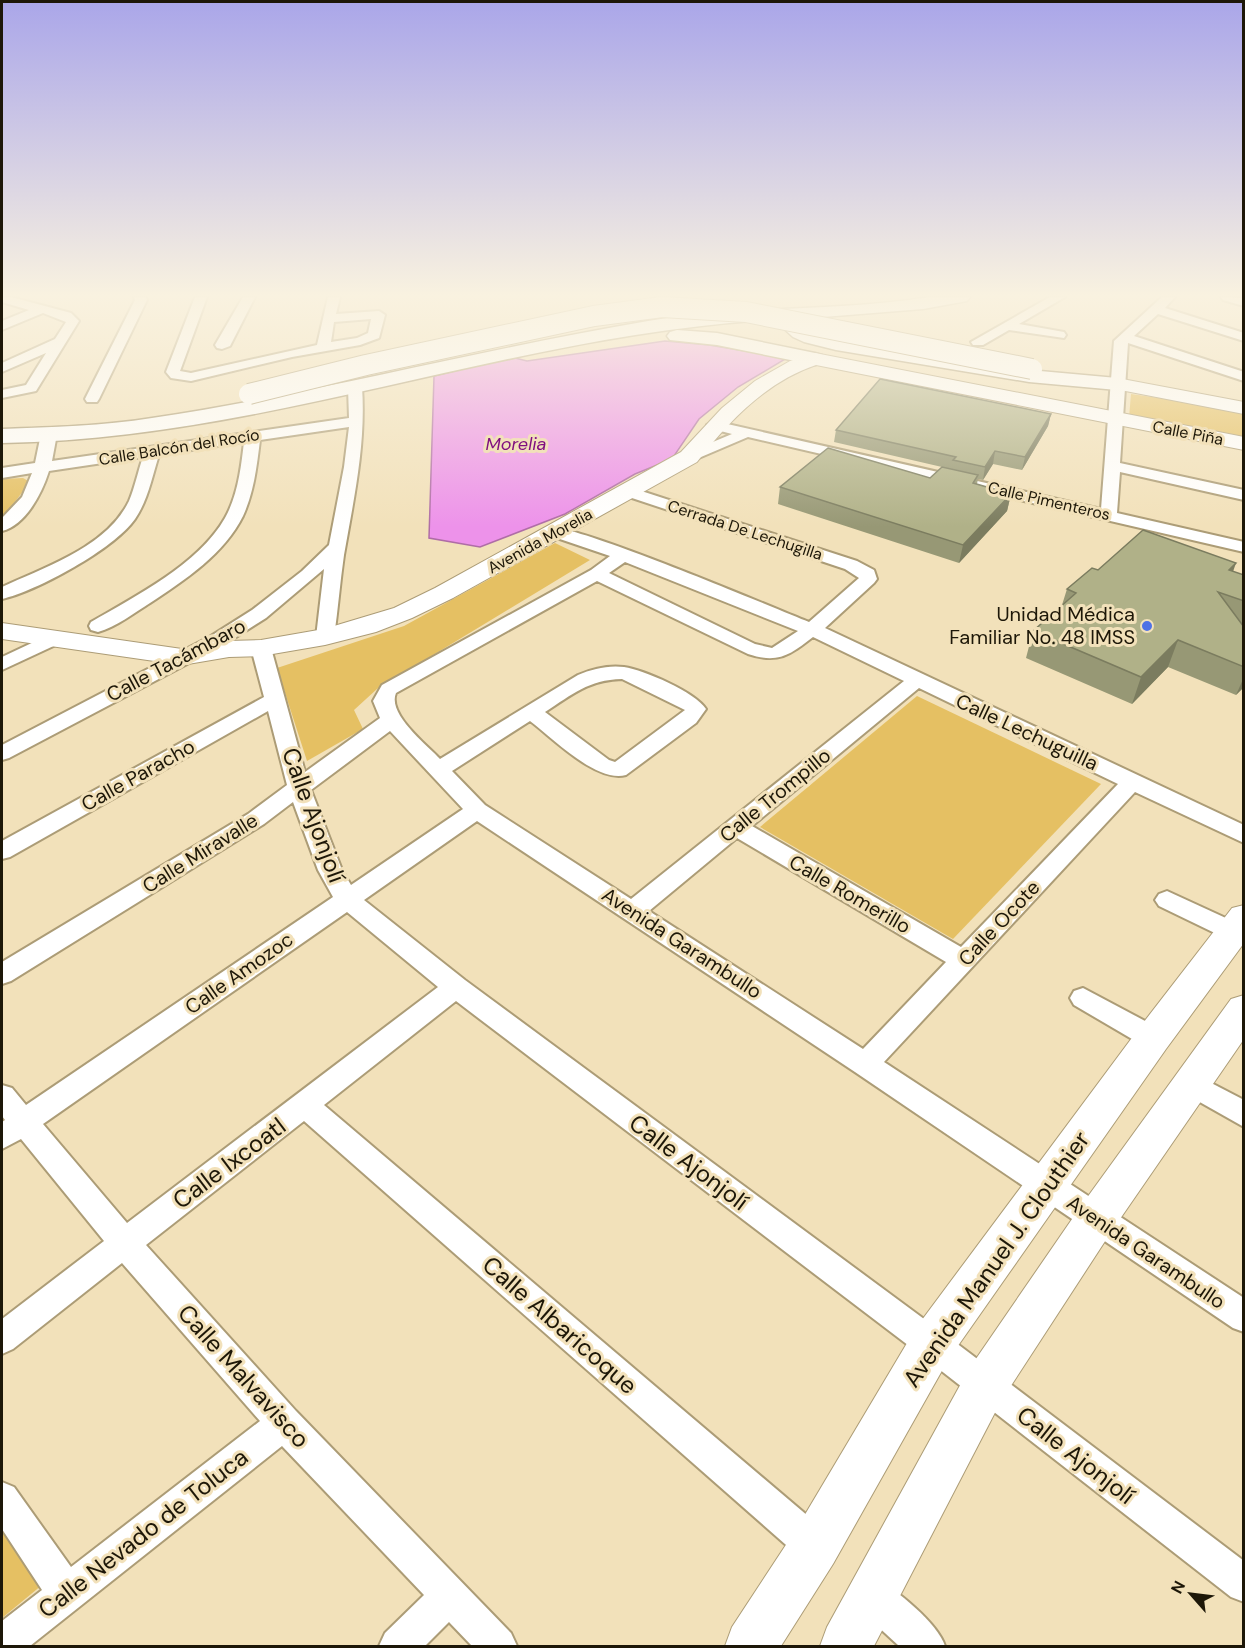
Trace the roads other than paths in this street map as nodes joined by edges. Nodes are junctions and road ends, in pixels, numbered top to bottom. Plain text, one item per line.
1 (40, 374) edge
2 (104, 374) edge
3 (175, 374) edge
4 (205, 374) edge
5 (330, 374) edge
6 (347, 374) edge
7 (416, 374) edge
8 (781, 374) edge
9 (890, 374) edge
10 (1009, 374) edge
11 (1060, 374) edge
12 (1118, 374) edge
13 (1117, 384) junction
14 (355, 387) junction
15 (2, 394) edge
16 (249, 394) junction
17 (92, 399) dead end
18 (1244, 408) edge
19 (1115, 419) junction
20 (357, 421) junction
21 (2, 424) edge
22 (714, 424) junction
23 (746, 433) junction
24 (49, 434) junction
25 (2, 436) edge
26 (253, 436) junction
27 (1244, 444) edge
28 (152, 452) junction
29 (689, 457) junction
30 (1112, 466) junction
31 (44, 468) junction
32 (2, 473) edge
33 (629, 492) junction
34 (1244, 495) edge
35 (1109, 514) junction
36 (2, 526) edge
37 (557, 532) junction
38 (336, 547) junction
39 (1244, 547) edge
40 (623, 555) junction
41 (597, 574) junction
42 (2, 594) edge
43 (2, 612) edge
44 (98, 626) junction
45 (811, 629) junction
46 (2, 631) edge
47 (325, 637) junction
48 (53, 639) junction
49 (223, 645) junction
50 (261, 648) junction
51 (182, 657) junction
52 (2, 664) edge
53 (918, 680) junction
54 (275, 699) junction
55 (531, 711) junction
56 (391, 720) junction
57 (2, 753) edge
58 (438, 770) junction
59 (1132, 782) junction
60 (298, 788) junction
61 (477, 810) junction
62 (736, 827) junction
63 (1244, 835) edge
64 (2, 851) edge
65 (346, 898) junction
66 (1167, 900) dead end
67 (633, 911) junction
68 (1238, 924) edge
69 (963, 960) junction
70 (2, 974) edge
71 (456, 987) junction
72 (1083, 998) dead end
73 (1244, 1009) edge
74 (1153, 1038) junction
75 (865, 1064) junction
76 (1192, 1084) junction
77 (2, 1096) edge
78 (305, 1105) junction
79 (1244, 1115) edge
80 (13, 1130) edge
81 (1046, 1185) junction
82 (1096, 1219) junction
83 (124, 1244) junction
84 (1244, 1317) edge
85 (2, 1338) edge
86 (932, 1344) junction
87 (985, 1385) junction
88 (284, 1423) junction
89 (2, 1499) edge
90 (815, 1546) junction
91 (1244, 1584) edge
92 (66, 1592) junction
93 (450, 1596) junction
94 (874, 1598) junction
95 (2, 1645) edge
96 (398, 1647) edge
97 (498, 1647) edge
98 (751, 1647) edge
99 (846, 1647) edge
100 (926, 1647) edge

1 - 15 street
2 - 17 street
3 - 4 street
5 - 16 main road, bridge
6 - 16 main road
7 - 14 main road
8 - 22 main road, Avenida Morelia
9 - 19 main road, Calle Piña
10 - 13 main road
11 - 13 main road, bridge
12 - 13 street
13 - 18 main road, Calle Piña
13 - 19 street
14 - 20 street
14 - 24 main road
16 - 21 main road
19 - 27 main road, Calle Piña
19 - 30 street
20 - 26 street, Calle Balcón del Rocío
20 - 38 street
22 - 23 street, Calle Pimenteros
22 - 29 main road, Avenida Morelia
23 - 29 street
23 - 35 street, Calle Pimenteros
24 - 25 main road
24 - 31 street
26 - 28 street, Calle Balcón del Rocío
26 - 44 street
28 - 31 street, Calle Balcón del Rocío
28 - 42 street
29 - 33 main road, Avenida Morelia
30 - 34 street
30 - 35 street
31 - 32 street, Calle Balcón del Rocío
31 - 36 street
33 - 37 main road, Avenida Morelia
33 - 45 street, Cerrada De Lechugilla
35 - 39 street, Calle Pimenteros
37 - 40 street, Calle Lechuguilla
37 - 47 main road, Avenida Morelia
38 - 47 street
38 - 49 street, Calle Tacámbaro
40 - 41 street
40 - 45 street, Calle Lechuguilla
41 - 45 street
41 - 56 street
43 - 44 main road, Avenida Morelia
44 - 49 main road, Avenida Morelia
45 - 53 street, Calle Lechuguilla
46 - 48 main road, Avenida Morelia
47 - 50 main road, Avenida Morelia
48 - 51 main road, Avenida Morelia
48 - 52 street
49 - 50 main road, Avenida Morelia
49 - 51 main road, Avenida Morelia
50 - 54 street, Calle Ajonjolí
51 - 57 street, Calle Tacámbaro
53 - 59 street, Calle Lechuguilla
53 - 62 street, Calle Trompillo
54 - 60 street, Calle Ajonjolí
54 - 64 street, Calle Paracho
55 - 55 street
55 - 58 street
56 - 58 street, Avenida Garambullo
56 - 60 street, Calle Miravalle
58 - 61 street, Avenida Garambullo
59 - 63 street, Calle Lechuguilla
59 - 69 street, Calle Ocote
60 - 65 street, Calle Ajonjolí
60 - 70 street, Calle Miravalle
61 - 65 street, Calle Amozoc
61 - 67 street, Avenida Garambullo
62 - 67 street, Calle Trompillo
62 - 69 street, Calle Romerillo
65 - 71 street, Calle Ajonjolí
65 - 80 street, Calle Amozoc
66 - 68 street
67 - 75 street, Avenida Garambullo
68 - 74 main road, Avenida Manuel J. Clouthier
69 - 75 street, Calle Ocote
71 - 78 street, Calle Ixcoatl
71 - 86 street, Calle Ajonjolí
72 - 74 street
73 - 76 main road
74 - 81 main road, Avenida Manuel J. Clouthier
75 - 81 street, Avenida Garambullo
76 - 79 street
76 - 82 main road
77 - 80 street, Calle Malvavisco
78 - 83 street, Calle Ixcoatl
78 - 90 street, Calle Albaricoque
80 - 83 street, Calle Malvavisco
81 - 82 street, Avenida Garambullo
81 - 86 main road, Avenida Manuel J. Clouthier
82 - 84 street, Avenida Garambullo
82 - 87 main road
83 - 85 street, Calle Ixcoatl
83 - 88 street, Calle Malvavisco
86 - 87 street, Calle Ajonjolí
86 - 90 main road, Avenida Manuel J. Clouthier
87 - 91 street, Calle Ajonjolí
87 - 94 main road
88 - 92 street, Calle Nevado de Toluca
88 - 93 street, Calle Malvavisco
89 - 92 street
90 - 98 main road, Avenida Manuel J. Clouthier
92 - 95 street, Calle Nevado de Toluca
93 - 96 street
93 - 97 street, Calle Malvavisco
94 - 99 main road
94 - 100 street

